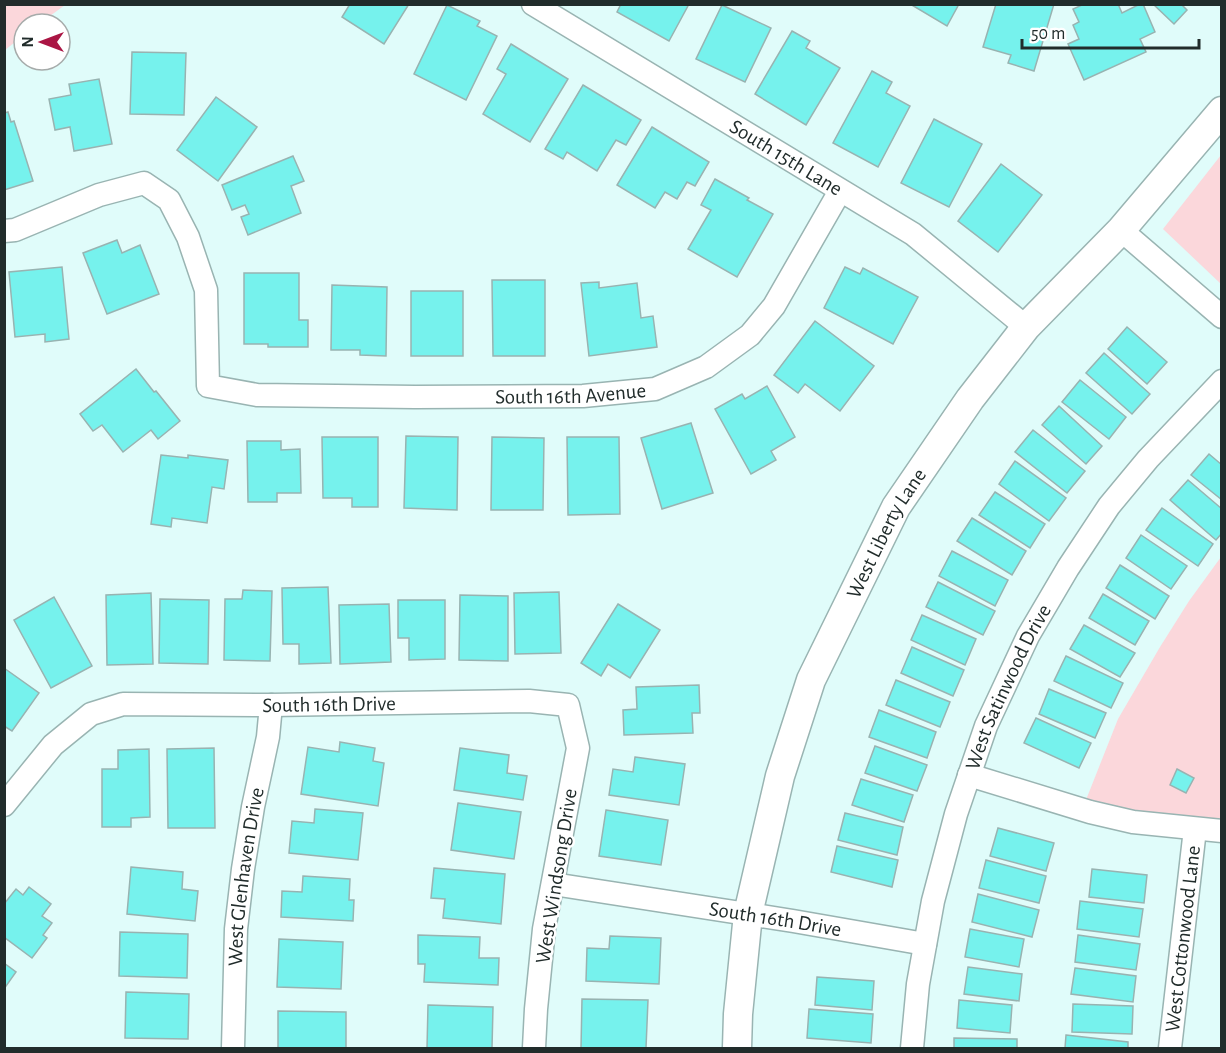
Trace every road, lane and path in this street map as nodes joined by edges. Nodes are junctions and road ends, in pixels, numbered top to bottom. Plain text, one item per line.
1 (533, 4) edge
2 (1221, 111) edge
3 (840, 191) junction
4 (1121, 230) junction
5 (4, 231) edge
6 (1221, 317) edge
7 (1026, 327) junction
8 (1221, 381) edge
9 (271, 705) junction
10 (568, 705) joint
11 (969, 775) junction
12 (4, 805) edge
13 (1195, 829) junction
14 (1221, 831) edge
15 (553, 884) junction
16 (748, 915) junction
17 (925, 944) junction
18 (233, 1048) edge
19 (534, 1048) edge
20 (737, 1048) edge
21 (912, 1048) edge
22 (1170, 1048) edge

1 - 3 street, South 15th Lane
2 - 4 street, West Liberty Lane
3 - 5 street, South 16th Avenue
3 - 7 street, South 15th Lane
4 - 6 street
4 - 7 street, West Liberty Lane
7 - 16 street, West Liberty Lane
8 - 11 street, West Satinwood Drive
9 - 10 street, South 16th Drive
9 - 12 street, South 16th Drive
9 - 18 street, West Glenhaven Drive
10 - 15 street, West Windsong Drive
11 - 13 street
11 - 17 street, West Satinwood Drive
13 - 14 street
13 - 22 street, West Cottonwood Lane
15 - 16 street, South 16th Drive
15 - 19 street, West Windsong Drive
16 - 17 street, South 16th Drive
16 - 20 street, West Liberty Lane
17 - 21 street, West Satinwood Drive

